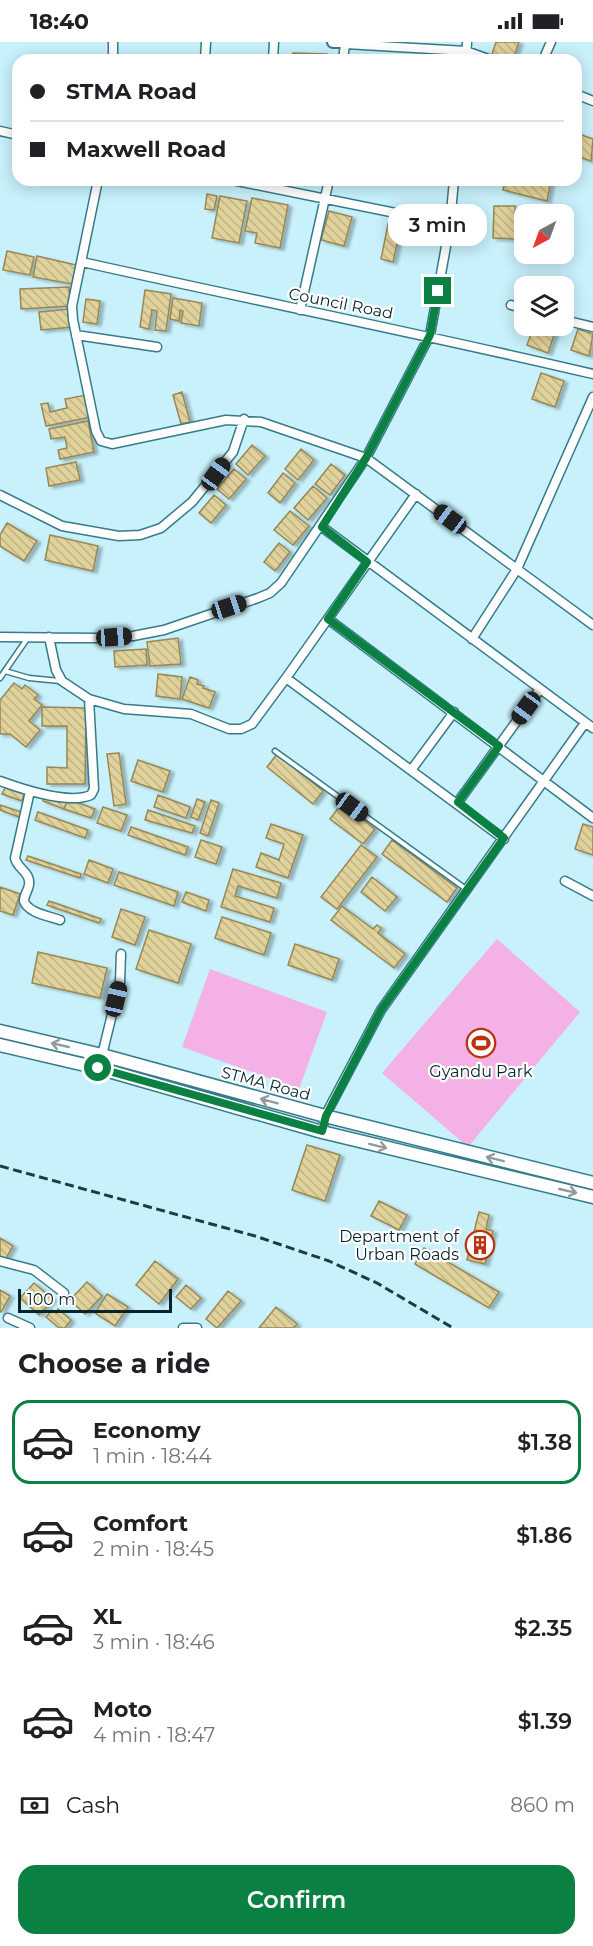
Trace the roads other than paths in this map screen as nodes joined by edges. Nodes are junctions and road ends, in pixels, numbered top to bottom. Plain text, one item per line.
1 (333, 42) edge
2 (345, 43) edge
3 (466, 51) edge
4 (97, 186) edge
5 (275, 186) edge
6 (328, 186) edge
7 (453, 186) edge
8 (326, 200) junction
9 (450, 224) junction
10 (82, 262) junction
11 (511, 305) dead end
12 (514, 306) edge
13 (300, 310) junction
14 (574, 322) edge
15 (593, 327) edge
16 (76, 335) junction
17 (430, 335) junction
18 (157, 347) dead end
19 (593, 374) edge
20 (593, 397) edge
21 (244, 419) junction
22 (366, 458) junction
23 (416, 494) junction
24 (0, 495) edge
25 (322, 527) junction
26 (367, 562) junction
27 (517, 569) junction
28 (328, 619) junction
29 (592, 623) edge
30 (0, 637) edge
31 (29, 637) junction
32 (49, 637) junction
33 (472, 639) junction
34 (5, 671) junction
35 (0, 678) edge
36 (286, 678) junction
37 (62, 681) junction
38 (540, 690) junction
39 (88, 699) junction
40 (454, 712) junction
41 (589, 726) edge
42 (499, 746) junction
43 (275, 751) dead end
44 (412, 769) junction
45 (545, 780) junction
46 (0, 781) edge
47 (30, 792) junction
48 (458, 802) junction
49 (593, 818) edge
50 (504, 838) junction
51 (565, 881) dead end
52 (467, 890) junction
53 (593, 896) edge
54 (60, 920) dead end
55 (121, 954) dead end
56 (0, 1031) edge
57 (0, 1045) edge
58 (102, 1055) junction
59 (326, 1116) junction
60 (322, 1131) junction
61 (593, 1183) edge
62 (593, 1197) edge
63 (0, 1261) edge
64 (64, 1293) dead end
65 (8, 1318) dead end
66 (30, 1328) edge
67 (183, 1328) edge
68 (197, 1328) edge

1 - 2 street
2 - 3 street
4 - 10 street
5 - 8 street
6 - 8 street
7 - 9 street
8 - 9 street
8 - 13 street
9 - 17 street
10 - 13 street, Council Road
10 - 16 street
11 - 12 street
13 - 17 street, Council Road
14 - 15 street
16 - 18 street
16 - 21 street
17 - 19 street, Council Road
17 - 22 street
20 - 27 street
21 - 22 street
21 - 24 street
22 - 23 street
22 - 25 street
23 - 26 street
23 - 27 street
25 - 26 street
25 - 32 street
26 - 28 street
26 - 33 street
27 - 29 street
27 - 33 street
28 - 36 street
28 - 40 street
30 - 31 street
31 - 32 street
31 - 34 lane
32 - 37 street
33 - 38 street
34 - 35 lane
34 - 37 lane
36 - 39 street
36 - 44 street
37 - 39 street
38 - 41 street
38 - 42 street
39 - 47 street
40 - 42 street
40 - 44 street
41 - 45 street
42 - 45 street
42 - 48 street
43 - 52 lane
44 - 48 street
45 - 49 street
45 - 50 street
46 - 47 street
47 - 54 street
48 - 50 street
50 - 52 street
51 - 53 street
52 - 59 street
55 - 58 street
58 -> 56 main road, STMA Road
57 - 60 main road, STMA Road
59 -> 58 main road, STMA Road
59 - 60 street
61 -> 59 main road, STMA Road
60 -> 62 main road, STMA Road
63 - 64 street
65 - 66 street
67 - 68 street

